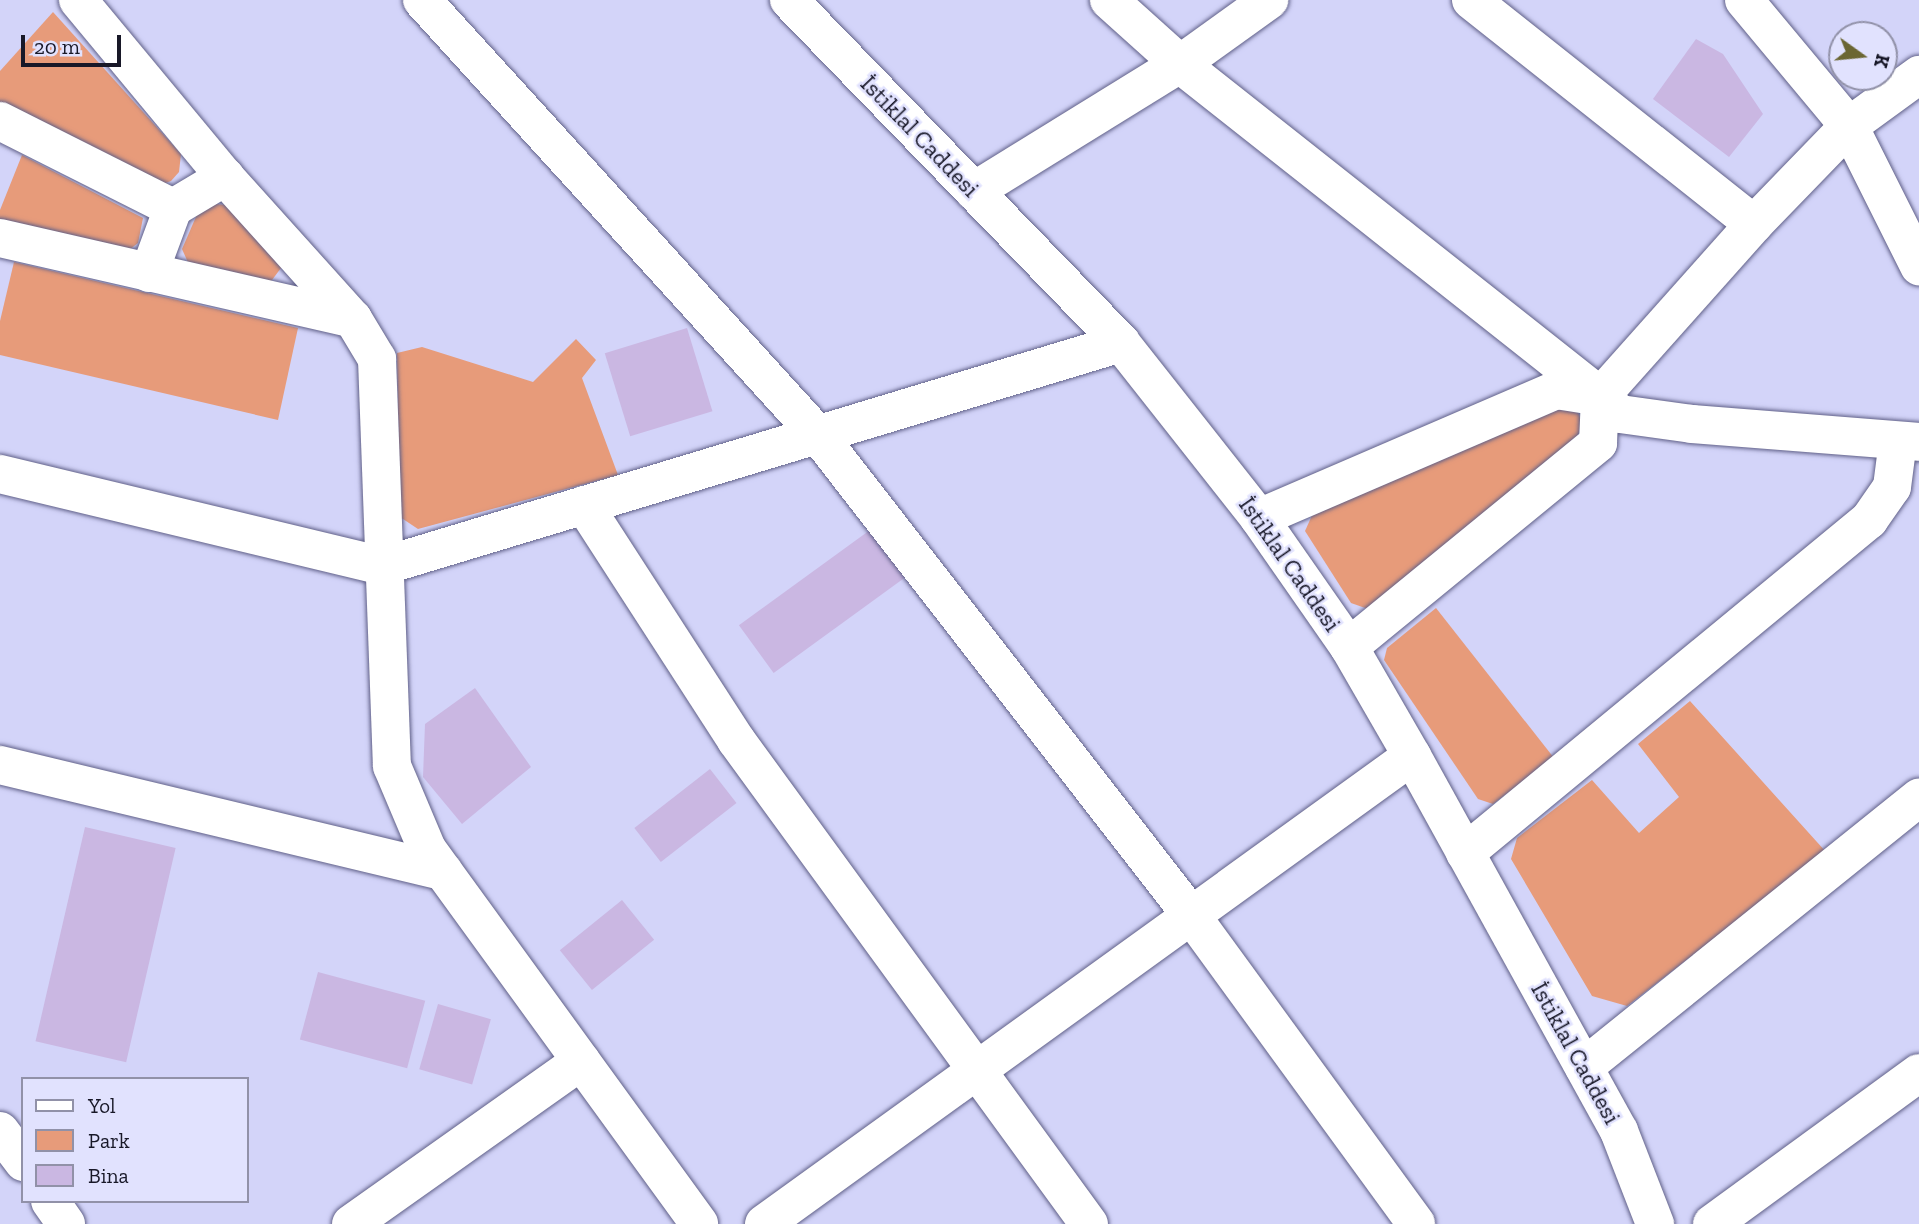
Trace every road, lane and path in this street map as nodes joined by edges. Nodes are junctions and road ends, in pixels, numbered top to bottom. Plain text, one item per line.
1 (78, 0) edge
2 (422, 0) edge
3 (789, 0) edge
4 (1109, 0) edge
5 (1269, 0) edge
6 (1471, 0) edge
7 (1744, 0) edge
8 (1180, 64) junction
9 (1919, 75) edge
10 (0, 121) edge
11 (1849, 126) junction
12 (225, 177) junction
13 (974, 191) junction
14 (173, 208) junction
15 (1754, 224) junction
16 (0, 239) edge
17 (1919, 266) edge
18 (149, 273) junction
19 (353, 320) junction
20 (1121, 343) junction
21 (1600, 397) junction
22 (818, 435) junction
23 (1909, 441) edge
24 (0, 474) edge
25 (584, 505) junction
26 (1259, 518) junction
27 (383, 566) junction
28 (1349, 647) junction
29 (1412, 756) junction
30 (0, 765) edge
31 (1919, 798) edge
32 (1465, 853) junction
33 (443, 871) junction
34 (1191, 915) junction
35 (581, 1062) junction
36 (1584, 1066) junction
37 (977, 1070) junction
38 (1919, 1073) edge
39 (0, 1130) edge
40 (21, 1160) edge
41 (51, 1203) edge
42 (66, 1224) edge
43 (351, 1224) edge
44 (699, 1224) edge
45 (764, 1224) edge
46 (1089, 1224) edge
47 (1416, 1224) edge
48 (1655, 1224) edge
49 (1712, 1224) edge

1 - 12 street
2 - 22 street
3 - 13 street, İstiklal Caddesi
4 - 8 street
5 - 8 street
6 - 15 street
7 - 11 street
8 - 13 street
8 - 21 street
9 - 11 street
10 - 14 street
11 - 15 street
11 - 17 street
12 - 14 street
12 - 19 street
13 - 20 street, İstiklal Caddesi
14 - 18 street
15 - 21 street
16 - 18 street
18 - 19 street
19 - 27 street
20 - 22 street
20 - 26 street, İstiklal Caddesi
21 - 23 street
21 - 26 street
21 - 28 street
22 - 25 street
22 - 34 street
23 - 32 street
24 - 27 street
25 - 27 street
25 - 37 street
26 - 28 street, İstiklal Caddesi
27 - 33 street
28 - 29 street, İstiklal Caddesi
29 - 32 street, İstiklal Caddesi
29 - 34 street
30 - 33 street
31 - 36 street
32 - 36 street, İstiklal Caddesi
33 - 35 street
34 - 37 street
34 - 47 street
35 - 43 street
35 - 44 street
36 - 48 street, İstiklal Caddesi
37 - 45 street
37 - 46 street
38 - 49 street
39 - 40 street
41 - 42 street

